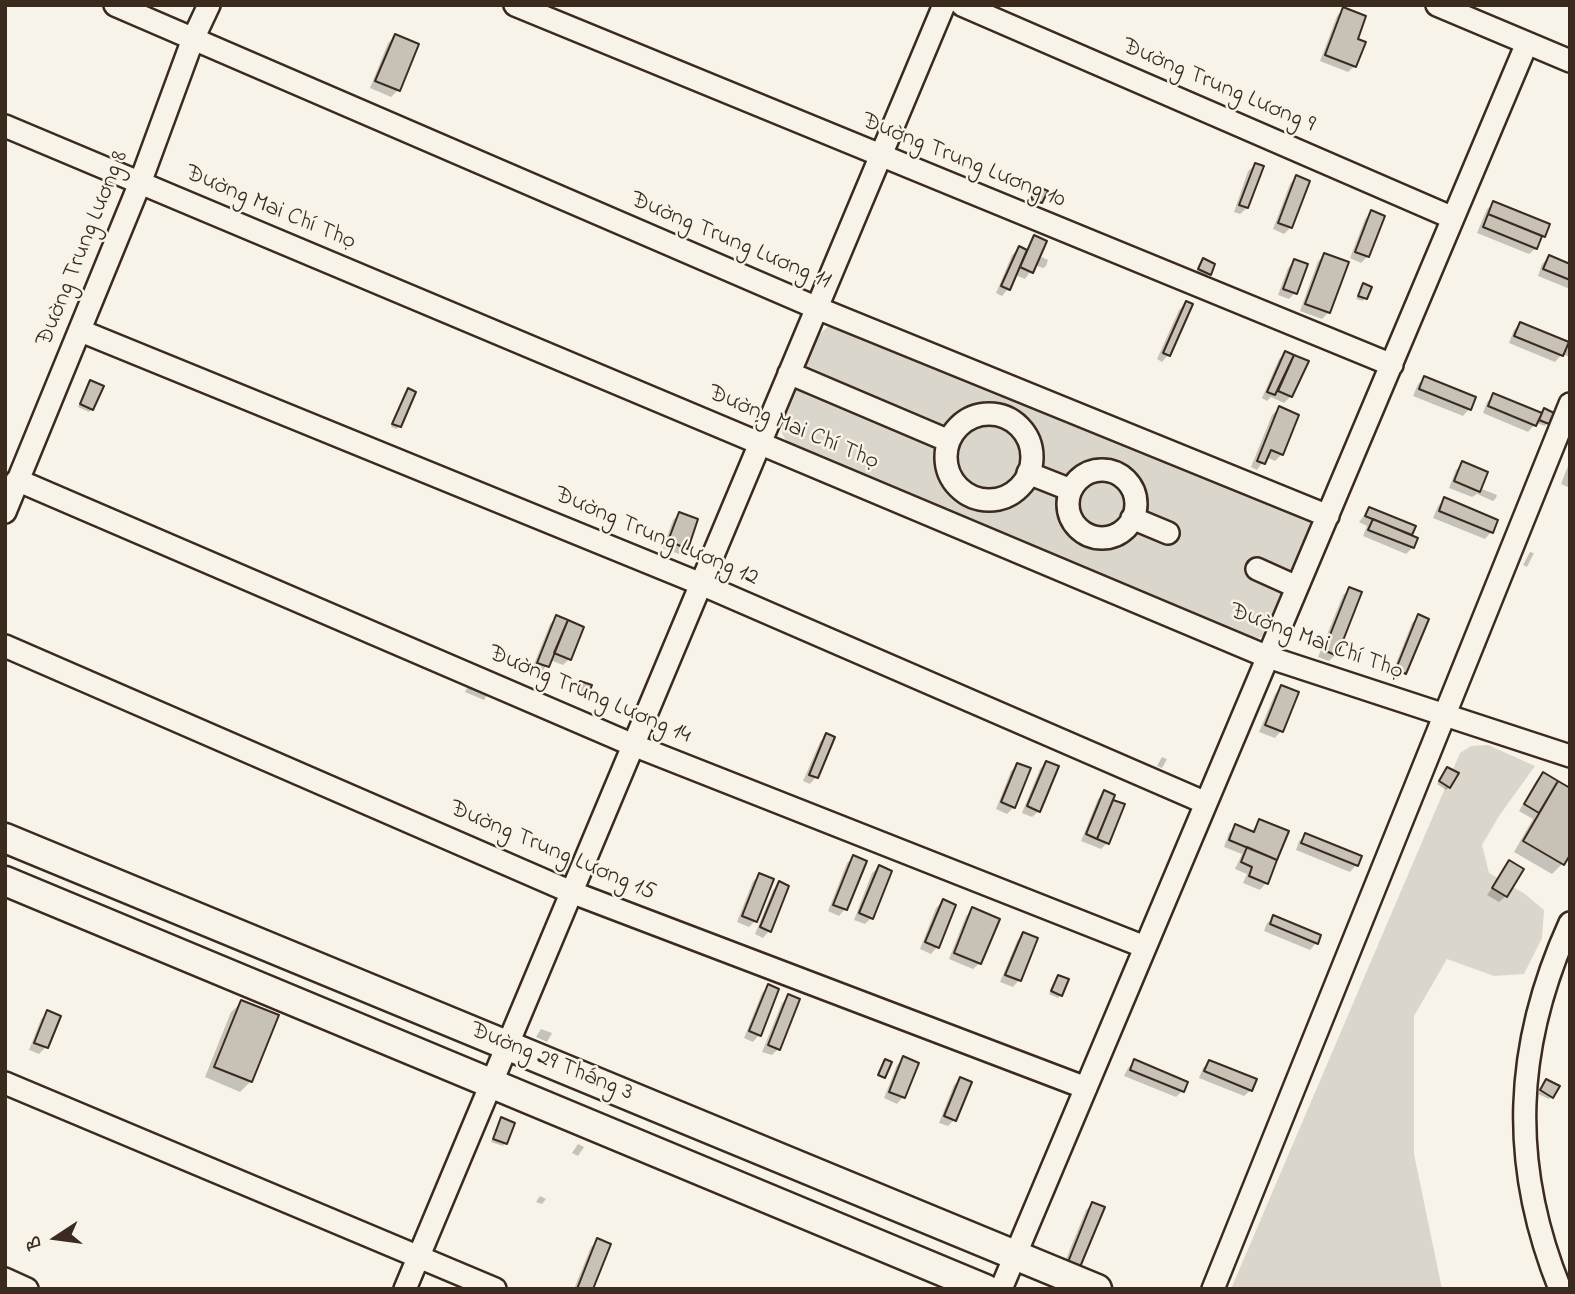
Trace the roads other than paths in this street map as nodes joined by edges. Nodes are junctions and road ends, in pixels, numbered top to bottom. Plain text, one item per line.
1 (116, 5) edge
2 (209, 5) edge
3 (515, 5) edge
4 (944, 5) edge
5 (962, 5) edge
6 (1437, 5) edge
7 (193, 39) junction
8 (1527, 43) junction
9 (1570, 61) edge
10 (5, 126) edge
11 (880, 156) junction
12 (140, 183) junction
13 (1453, 218) junction
14 (817, 309) junction
15 (81, 331) junction
16 (1392, 365) junction
17 (789, 373) junction
18 (1570, 404) edge
19 (948, 441) junction
20 (760, 444) junction
21 (1028, 473) junction
22 (17, 480) junction
23 (1071, 489) junction
24 (5, 512) edge
25 (1328, 516) junction
26 (1132, 518) junction
27 (1168, 533) dead end
28 (1257, 569) dead end
29 (701, 584) junction
30 (1297, 587) junction
31 (5, 646) edge
32 (1268, 657) junction
33 (1445, 716) junction
34 (634, 745) junction
35 (1570, 756) edge
36 (1206, 803) junction
37 (5, 838) edge
38 (5, 881) edge
39 (571, 892) junction
40 (1570, 923) edge
41 (1145, 947) junction
42 (507, 1045) junction
43 (5, 1083) edge
44 (491, 1083) junction
45 (1086, 1088) junction
46 (1015, 1255) junction
47 (418, 1258) junction
48 (5, 1279) edge
49 (27, 1289) edge
50 (405, 1289) edge
51 (495, 1289) edge
52 (985, 1289) edge
53 (1001, 1289) edge
54 (1097, 1289) edge
55 (1213, 1289) edge
56 (1560, 1289) edge

1 - 7 street, Đường Trung Lương 11
2 - 7 street, Đường Trung Lương 8
3 - 11 street, Đường Trung Lương 10
4 - 11 street
5 - 13 street, Đường Trung Lương 9
6 - 8 street
7 - 12 street, Đường Trung Lương 8
7 - 14 street, Đường Trung Lương 11
8 - 9 street
8 - 13 street
10 - 12 street, Đường Mai Chí Thọ
11 - 14 street
11 - 16 street, Đường Trung Lương 10
12 - 15 street, Đường Trung Lương 8
12 - 20 street, Đường Mai Chí Thọ
13 - 16 street
14 - 17 street
14 - 25 street, Đường Trung Lương 11
15 - 22 street, Đường Trung Lương 8
15 - 29 street, Đường Trung Lương 12
16 - 25 street
17 - 19 street
17 - 20 street
18 - 33 street
19 - 21 street
19 - 21 street
20 - 29 street
20 - 32 street, Đường Mai Chí Thọ
21 - 23 street
22 - 24 street, Đường Trung Lương 8
22 - 34 street, Đường Trung Lương 14
23 - 26 street
23 - 26 street
25 - 30 street
26 - 27 street
28 - 30 street
29 - 34 street
29 - 36 street, Đường Trung Lương 12
30 - 32 street
31 - 39 street, Đường Trung Lương 15
32 - 33 street, Đường Mai Chí Thọ
32 - 36 street
33 - 35 street, Đường Mai Chí Thọ
33 - 55 street
34 - 39 street
34 - 41 street, Đường Trung Lương 14
36 - 41 street
37 - 42 street, Đường 29 Tháng 3
38 - 44 street, Đường 29 Tháng 3
39 - 42 street
39 - 45 street, Đường Trung Lương 15
40 - 56 street
41 - 45 street
42 - 44 street
42 - 46 street, Đường 29 Tháng 3
43 - 47 street
44 - 47 street
44 - 52 street, Đường 29 Tháng 3
45 - 46 street
46 - 53 street
46 - 54 street, Đường 29 Tháng 3
47 - 50 street
47 - 51 street
48 - 49 street

